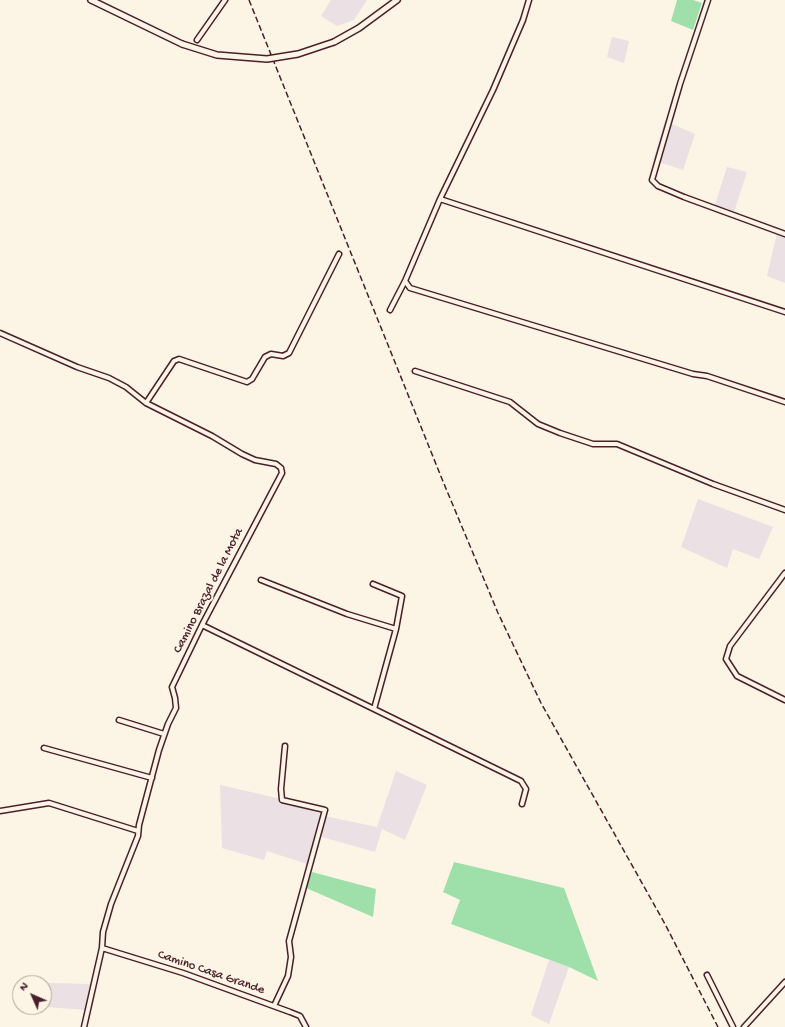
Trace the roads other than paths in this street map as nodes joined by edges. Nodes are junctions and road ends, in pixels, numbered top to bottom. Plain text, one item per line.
1 (90, 0) edge
2 (225, 0) edge
3 (397, 0) edge
4 (529, 0) edge
5 (708, 0) edge
6 (197, 40) dead end
7 (440, 199) junction
8 (785, 234) edge
9 (339, 254) dead end
10 (405, 281) junction
11 (390, 310) dead end
12 (785, 312) edge
13 (0, 333) edge
14 (416, 371) dead end
15 (785, 402) edge
16 (146, 403) junction
17 (785, 510) edge
18 (785, 573) edge
19 (261, 580) dead end
20 (373, 584) dead end
21 (202, 625) junction
22 (396, 629) junction
23 (785, 700) edge
24 (374, 709) junction
25 (119, 720) dead end
26 (164, 734) junction
27 (285, 746) dead end
28 (44, 748) dead end
29 (152, 778) junction
30 (522, 804) dead end
31 (0, 812) edge
32 (138, 831) junction
33 (102, 948) junction
34 (707, 975) dead end
35 (785, 982) edge
36 (274, 1006) junction
37 (84, 1027) edge
38 (306, 1027) edge
39 (733, 1027) edge
40 (744, 1027) edge

1 - 3 street, bridge
2 - 6 street
4 - 7 street
5 - 8 street
7 - 10 street
7 - 12 street
9 - 16 street
10 - 11 street
10 - 15 street
13 - 16 street, Camino Brazal de la Mota
14 - 17 street
16 - 21 street, Camino Brazal de la Mota
18 - 23 street
19 - 22 street
20 - 22 street
21 - 24 street
21 - 26 street, Camino Brazal de la Mota
22 - 24 street
24 - 30 street
25 - 26 street
26 - 29 street, Camino Brazal de la Mota
27 - 36 street
28 - 29 street
29 - 32 street, Camino Brazal de la Mota
31 - 32 street
32 - 33 street, Camino Brazal de la Mota
33 - 36 street, Camino Casa Grande
33 - 37 street, Camino Brazal de la Mota
34 - 39 street
35 - 40 street
36 - 38 street, Camino Casa Grande

